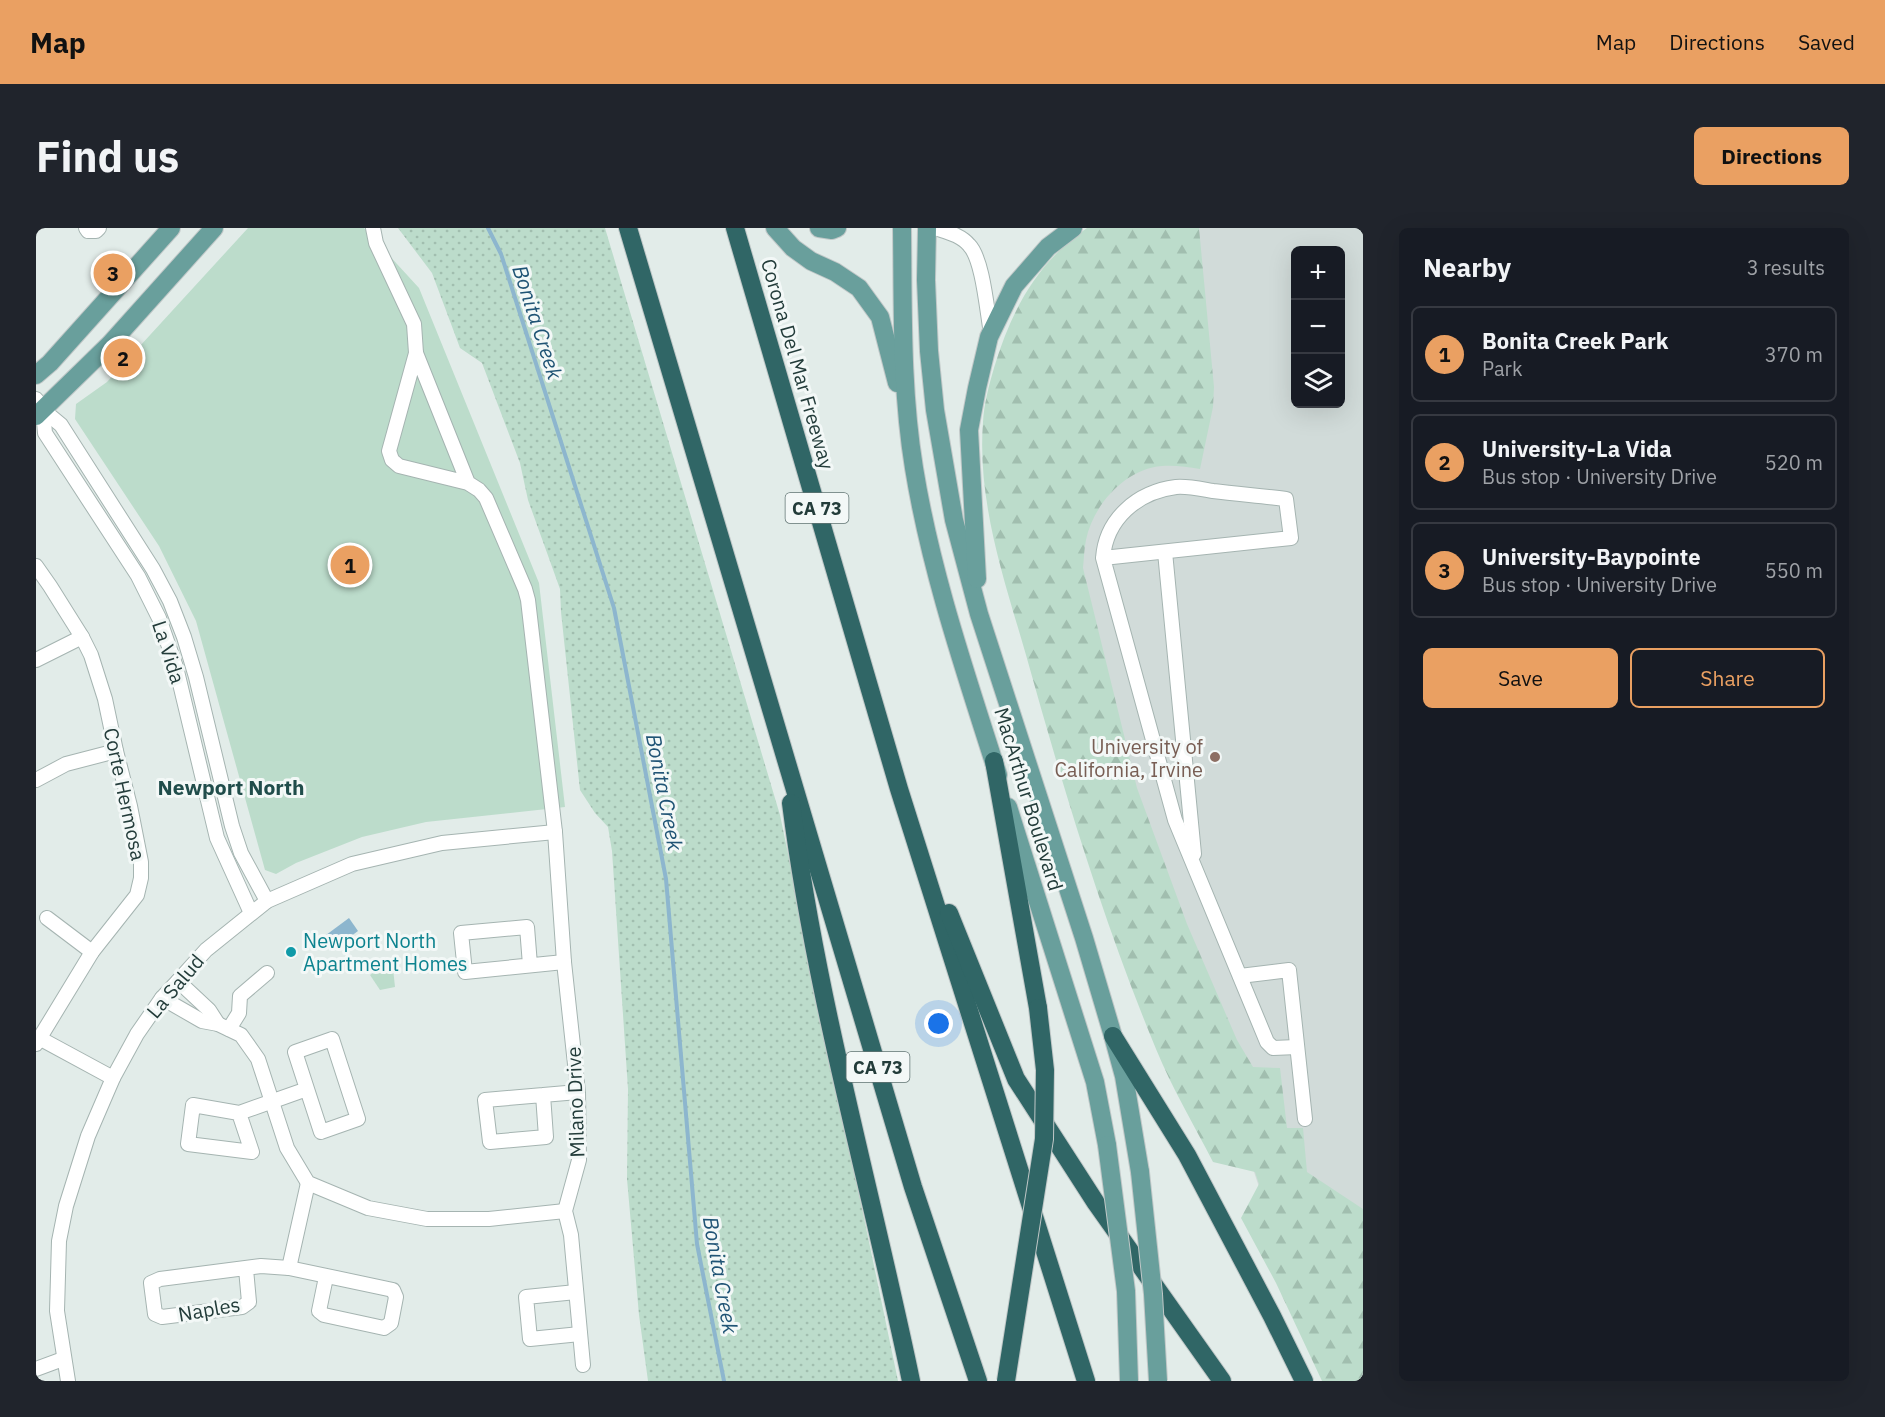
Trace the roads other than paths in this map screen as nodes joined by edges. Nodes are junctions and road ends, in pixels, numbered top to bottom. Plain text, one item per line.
1 (86, 228) edge
2 (99, 228) edge
3 (171, 228) edge
4 (214, 228) edge
5 (373, 228) edge
6 (628, 228) edge
7 (735, 228) edge
8 (775, 228) edge
9 (819, 228) edge
10 (837, 228) edge
11 (902, 228) edge
12 (927, 228) edge
13 (935, 228) edge
14 (1073, 228) edge
15 (991, 333) junction
16 (416, 352) junction
17 (36, 375) edge
18 (38, 409) edge
19 (908, 423) junction
20 (468, 483) junction
21 (1165, 552) junction
22 (1103, 558) junction
23 (36, 566) edge
24 (979, 614) junction
25 (82, 637) junction
26 (36, 660) edge
27 (116, 751) junction
28 (785, 751) junction
29 (994, 761) junction
30 (36, 780) edge
31 (899, 789) junction
32 (555, 832) junction
33 (1196, 870) junction
34 (267, 901) junction
35 (251, 913) junction
36 (47, 918) dead end
37 (92, 951) junction
38 (564, 962) junction
39 (530, 965) junction
40 (267, 973) dead end
41 (1240, 976) junction
42 (177, 981) junction
43 (162, 998) junction
44 (224, 1027) junction
45 (1113, 1036) junction
46 (37, 1041) edge
47 (1297, 1047) junction
48 (113, 1078) junction
49 (307, 1089) junction
50 (578, 1092) junction
51 (543, 1095) junction
52 (270, 1101) junction
53 (239, 1113) junction
54 (1305, 1119) dead end
55 (308, 1184) junction
56 (565, 1211) junction
57 (289, 1268) junction
58 (246, 1269) junction
59 (326, 1277) junction
60 (576, 1292) junction
61 (580, 1334) junction
62 (63, 1359) junction
63 (583, 1365) dead end
64 (36, 1369) edge
65 (68, 1381) edge
66 (911, 1381) edge
67 (978, 1381) edge
68 (1006, 1381) edge
69 (1086, 1381) edge
70 (1129, 1381) edge
71 (1158, 1381) edge
72 (1222, 1381) edge
73 (1304, 1381) edge

1 - 2 street
3 - 17 main road
4 - 18 main road
5 - 16 street
6 - 28 highway, CA 73
7 - 31 highway, Corona Del Mar Freeway / CA 73
8 - 19 main road
9 - 10 main road
11 - 19 main road, MacArthur Boulevard
12 - 24 main road, MacArthur Boulevard
13 - 15 street
14 - 15 main road
15 - 24 main road
16 - 20 street
16 - 20 street
18 - 34 street, La Vida
18 - 35 street, La Vida
19 - 29 main road, MacArthur Boulevard
20 - 32 street, Milano Drive
21 - 22 street
21 - 22 street
21 - 33 street
22 - 33 street
23 - 25 street, Corte Hermosa
24 - 45 main road, MacArthur Boulevard
25 - 26 street
25 - 27 street, Corte Hermosa
27 - 30 street
27 - 37 street, Corte Hermosa
28 - 66 highway
28 - 67 highway, CA 73
29 - 68 highway, bridge
29 - 70 main road, MacArthur Boulevard, bridge
31 - 69 highway, CA 73
31 - 72 highway
32 - 34 street, La Salud
32 - 38 street, Milano Drive
33 - 41 street
34 - 35 street, La Salud
35 - 42 street, La Salud
36 - 37 street
37 - 46 street, Corte Hermosa
38 - 39 street
38 - 50 street, Milano Drive
39 - 39 street
40 - 44 street
41 - 47 street
41 - 47 street
42 - 43 street, La Salud
42 - 44 street
43 - 44 street
43 - 48 street, La Salud
44 - 52 street
45 - 71 main road, bridge
45 - 73 highway
46 - 48 street
47 - 54 street
48 - 62 street, La Salud
49 - 49 street
49 - 52 street
50 - 51 street
50 - 56 street, Milano Drive
51 - 51 street
52 - 53 street
52 - 55 street
53 - 53 street
55 - 56 street
55 - 57 street
56 - 60 street
57 - 58 street, Naples
57 - 59 street, Naples
58 - 58 street, Naples
59 - 59 street, Naples
60 - 61 street
60 - 61 street
61 - 63 street
62 - 64 street
62 - 65 street, La Salud

